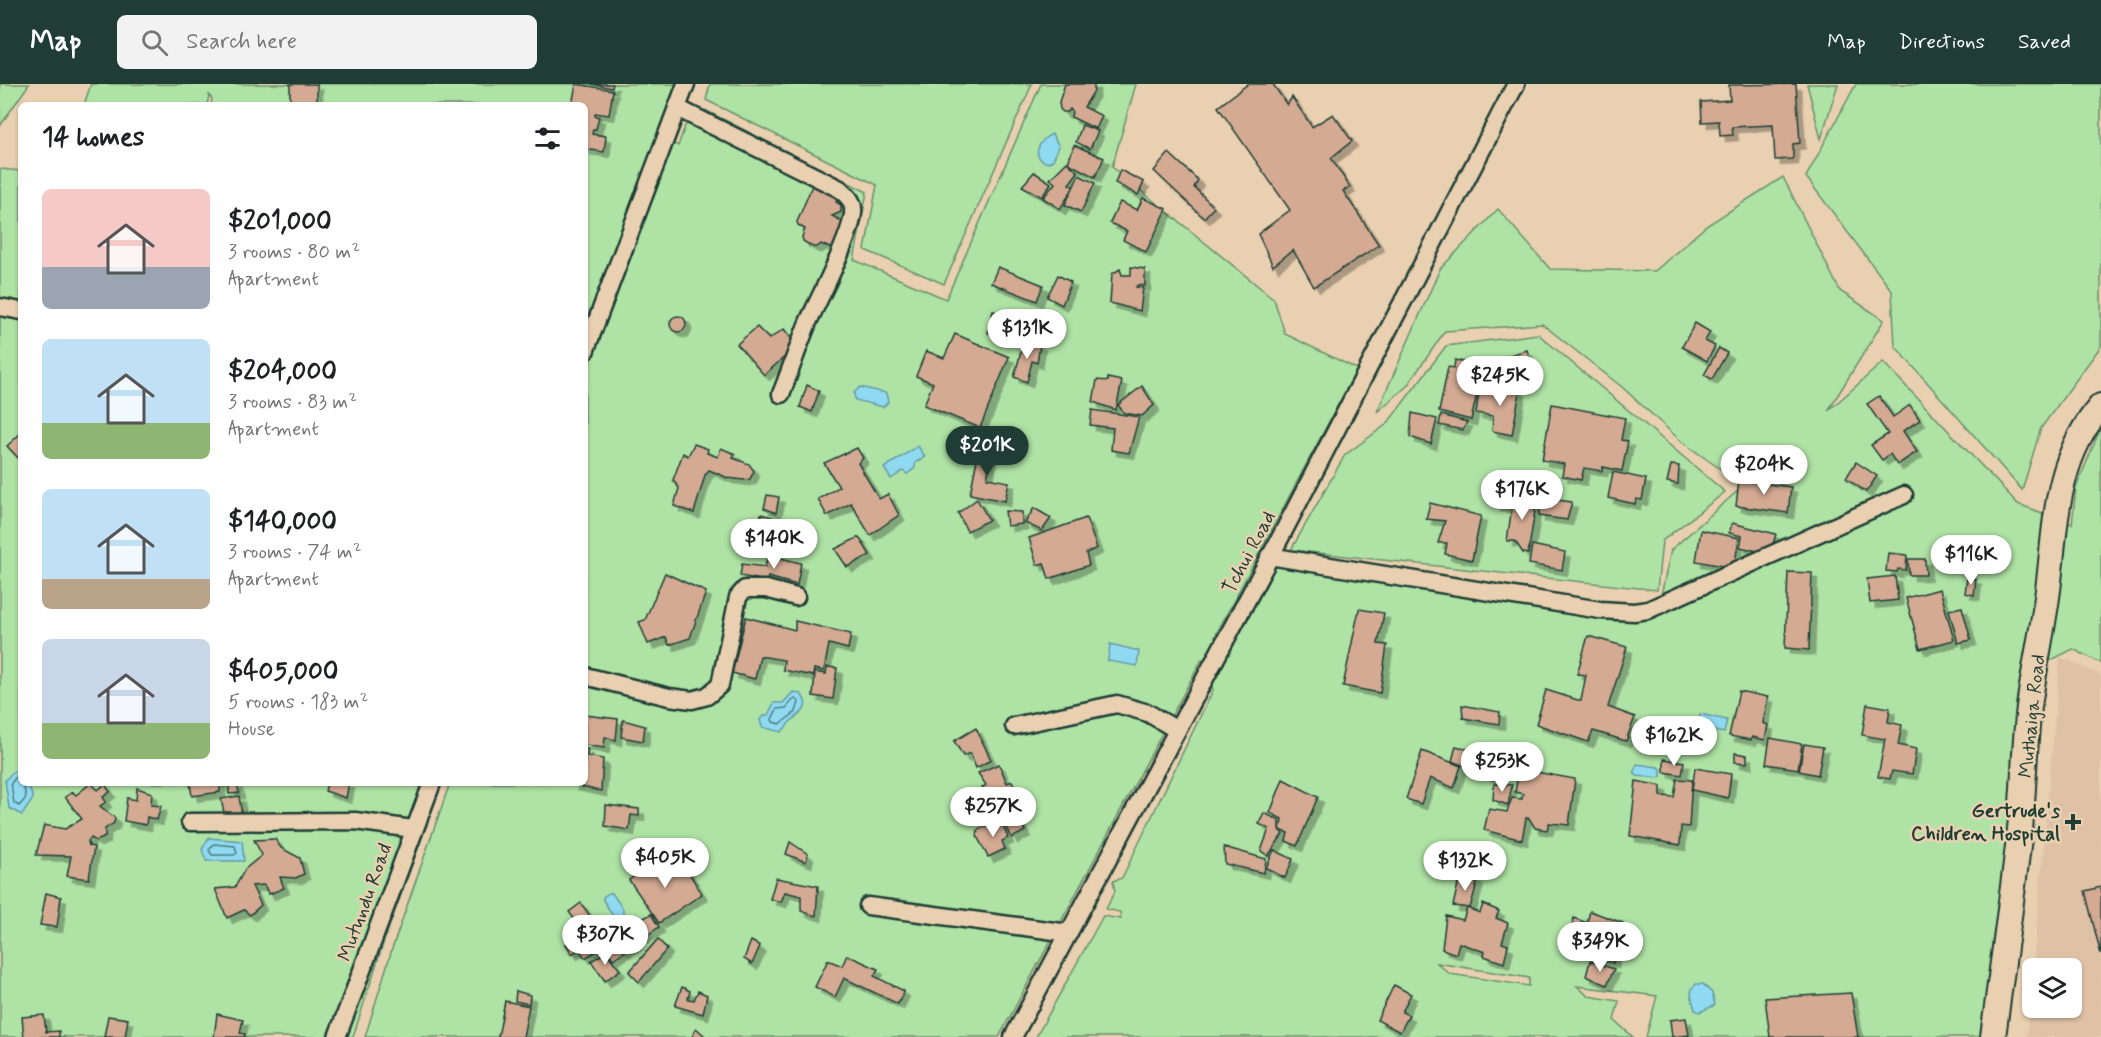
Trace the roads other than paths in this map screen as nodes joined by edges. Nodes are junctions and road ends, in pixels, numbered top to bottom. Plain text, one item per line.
1 (686, 84) edge
2 (1516, 84) edge
3 (677, 108) junction
4 (0, 307) edge
5 (18, 310) edge
6 (588, 344) edge
7 (781, 394) dead end
8 (2101, 406) edge
9 (1904, 495) dead end
10 (1269, 556) junction
11 (796, 597) dead end
12 (588, 677) edge
13 (1014, 726) dead end
14 (1177, 730) junction
15 (431, 786) edge
16 (190, 822) dead end
17 (413, 829) junction
18 (868, 906) dead end
19 (1069, 933) junction
20 (337, 1037) edge
21 (1013, 1037) edge
22 (1992, 1037) edge

1 - 3 street
2 - 10 street, Tchui Road
3 - 6 street
3 - 7 street
4 - 5 street
8 - 22 main road, Muthaiga Road
9 - 10 street
10 - 14 street, Tchui Road
11 - 12 street
13 - 14 street
14 - 19 street, Tchui Road
15 - 17 street, Mutundu Road
16 - 17 street
17 - 20 street, Mutundu Road
18 - 19 street
19 - 21 street, Tchui Road

